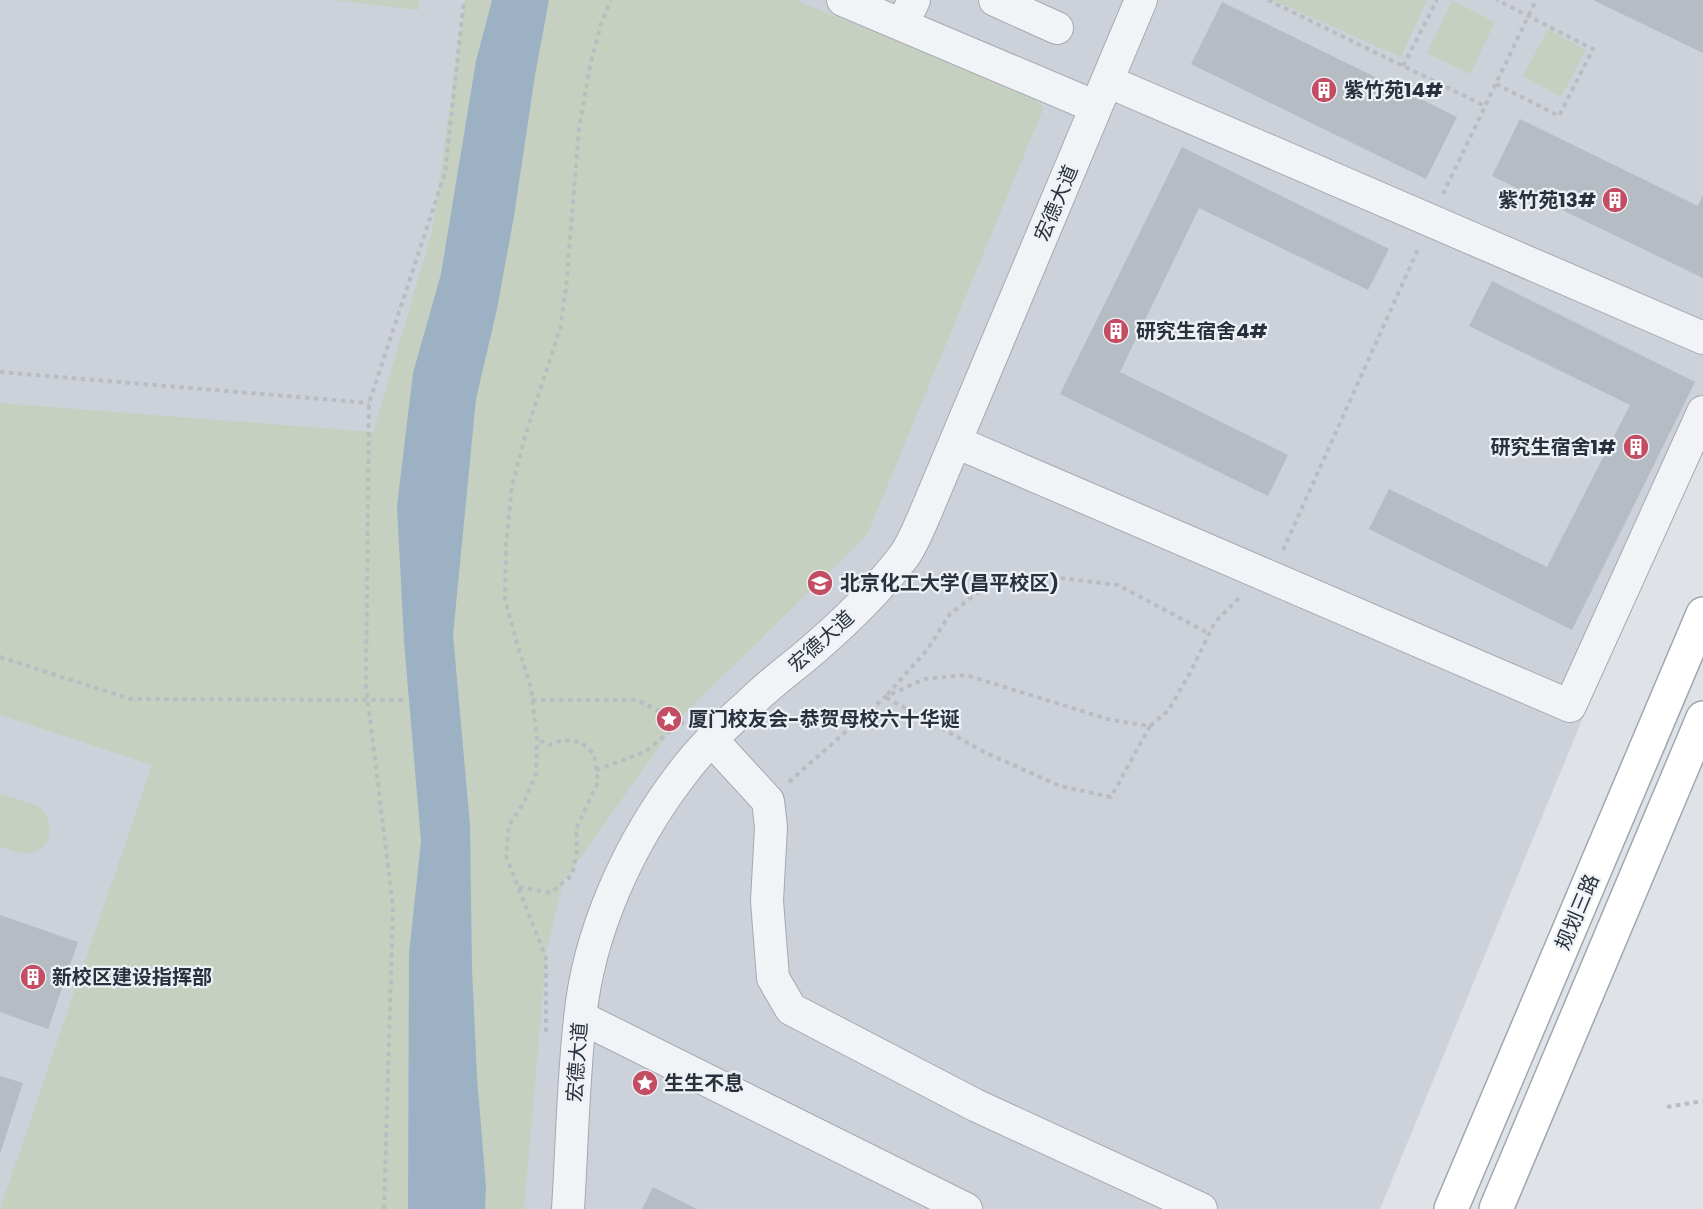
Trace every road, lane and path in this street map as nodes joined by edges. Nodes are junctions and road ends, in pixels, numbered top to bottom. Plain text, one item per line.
1 (464, 0) edge
2 (610, 0) edge
3 (843, 0) edge
4 (995, 0) edge
5 (1141, 0) edge
6 (1268, 0) edge
7 (1437, 0) edge
8 (1497, 0) edge
9 (1536, 0) edge
10 (908, 13) edge
11 (1528, 16) junction
12 (1057, 28) dead end
13 (1403, 66) junction
14 (1496, 84) junction
15 (1101, 94) junction
16 (1485, 106) junction
17 (1431, 219) junction
18 (1703, 338) edge
19 (0, 372) edge
20 (369, 402) junction
21 (1703, 412) edge
22 (956, 442) junction
23 (1267, 575) junction
24 (1703, 614) edge
25 (1210, 634) junction
26 (0, 657) edge
27 (885, 697) junction
28 (368, 700) junction
29 (404, 700) dead end
30 (532, 700) junction
31 (1703, 718) edge
32 (681, 722) junction
33 (1150, 726) junction
34 (537, 739) junction
35 (711, 740) junction
36 (596, 770) junction
37 (768, 801) junction
38 (518, 887) junction
39 (580, 1017) junction
40 (546, 1039) dead end
41 (1703, 1101) edge
42 (1667, 1107) dead end
43 (384, 1209) edge
44 (568, 1209) edge
45 (966, 1209) edge
46 (1201, 1209) edge
47 (1451, 1209) edge
48 (1496, 1209) edge

1 - 20 path
2 - 30 path
3 - 10 street
4 - 12 street
5 - 15 street, 宏德大道
6 - 13 path
7 - 13 path
8 - 11 path
9 - 11 path
10 - 15 street
11 - 14 path
11 - 14 path
13 - 16 path
14 - 16 path
15 - 17 street
15 - 22 street, 宏德大道
16 - 17 path
17 - 18 street
17 - 23 path
19 - 20 path
20 - 28 path
21 - 23 street
22 - 23 street
22 - 35 street, 宏德大道
23 - 25 path
24 - 47 main road, 规划三路
25 - 27 path
25 - 33 path
26 - 28 path
27 - 33 path
27 - 33 path
27 - 37 path
28 - 29 path
28 - 43 path
30 - 32 path
30 - 34 path
31 - 48 main road, 规划三路
32 - 35 path
32 - 36 path
34 - 36 path
34 - 38 path
35 - 37 street
35 - 39 street, 宏德大道
36 - 38 path
37 - 46 street
38 - 40 path
39 - 44 street, 宏德大道
39 - 45 street
41 - 42 path

